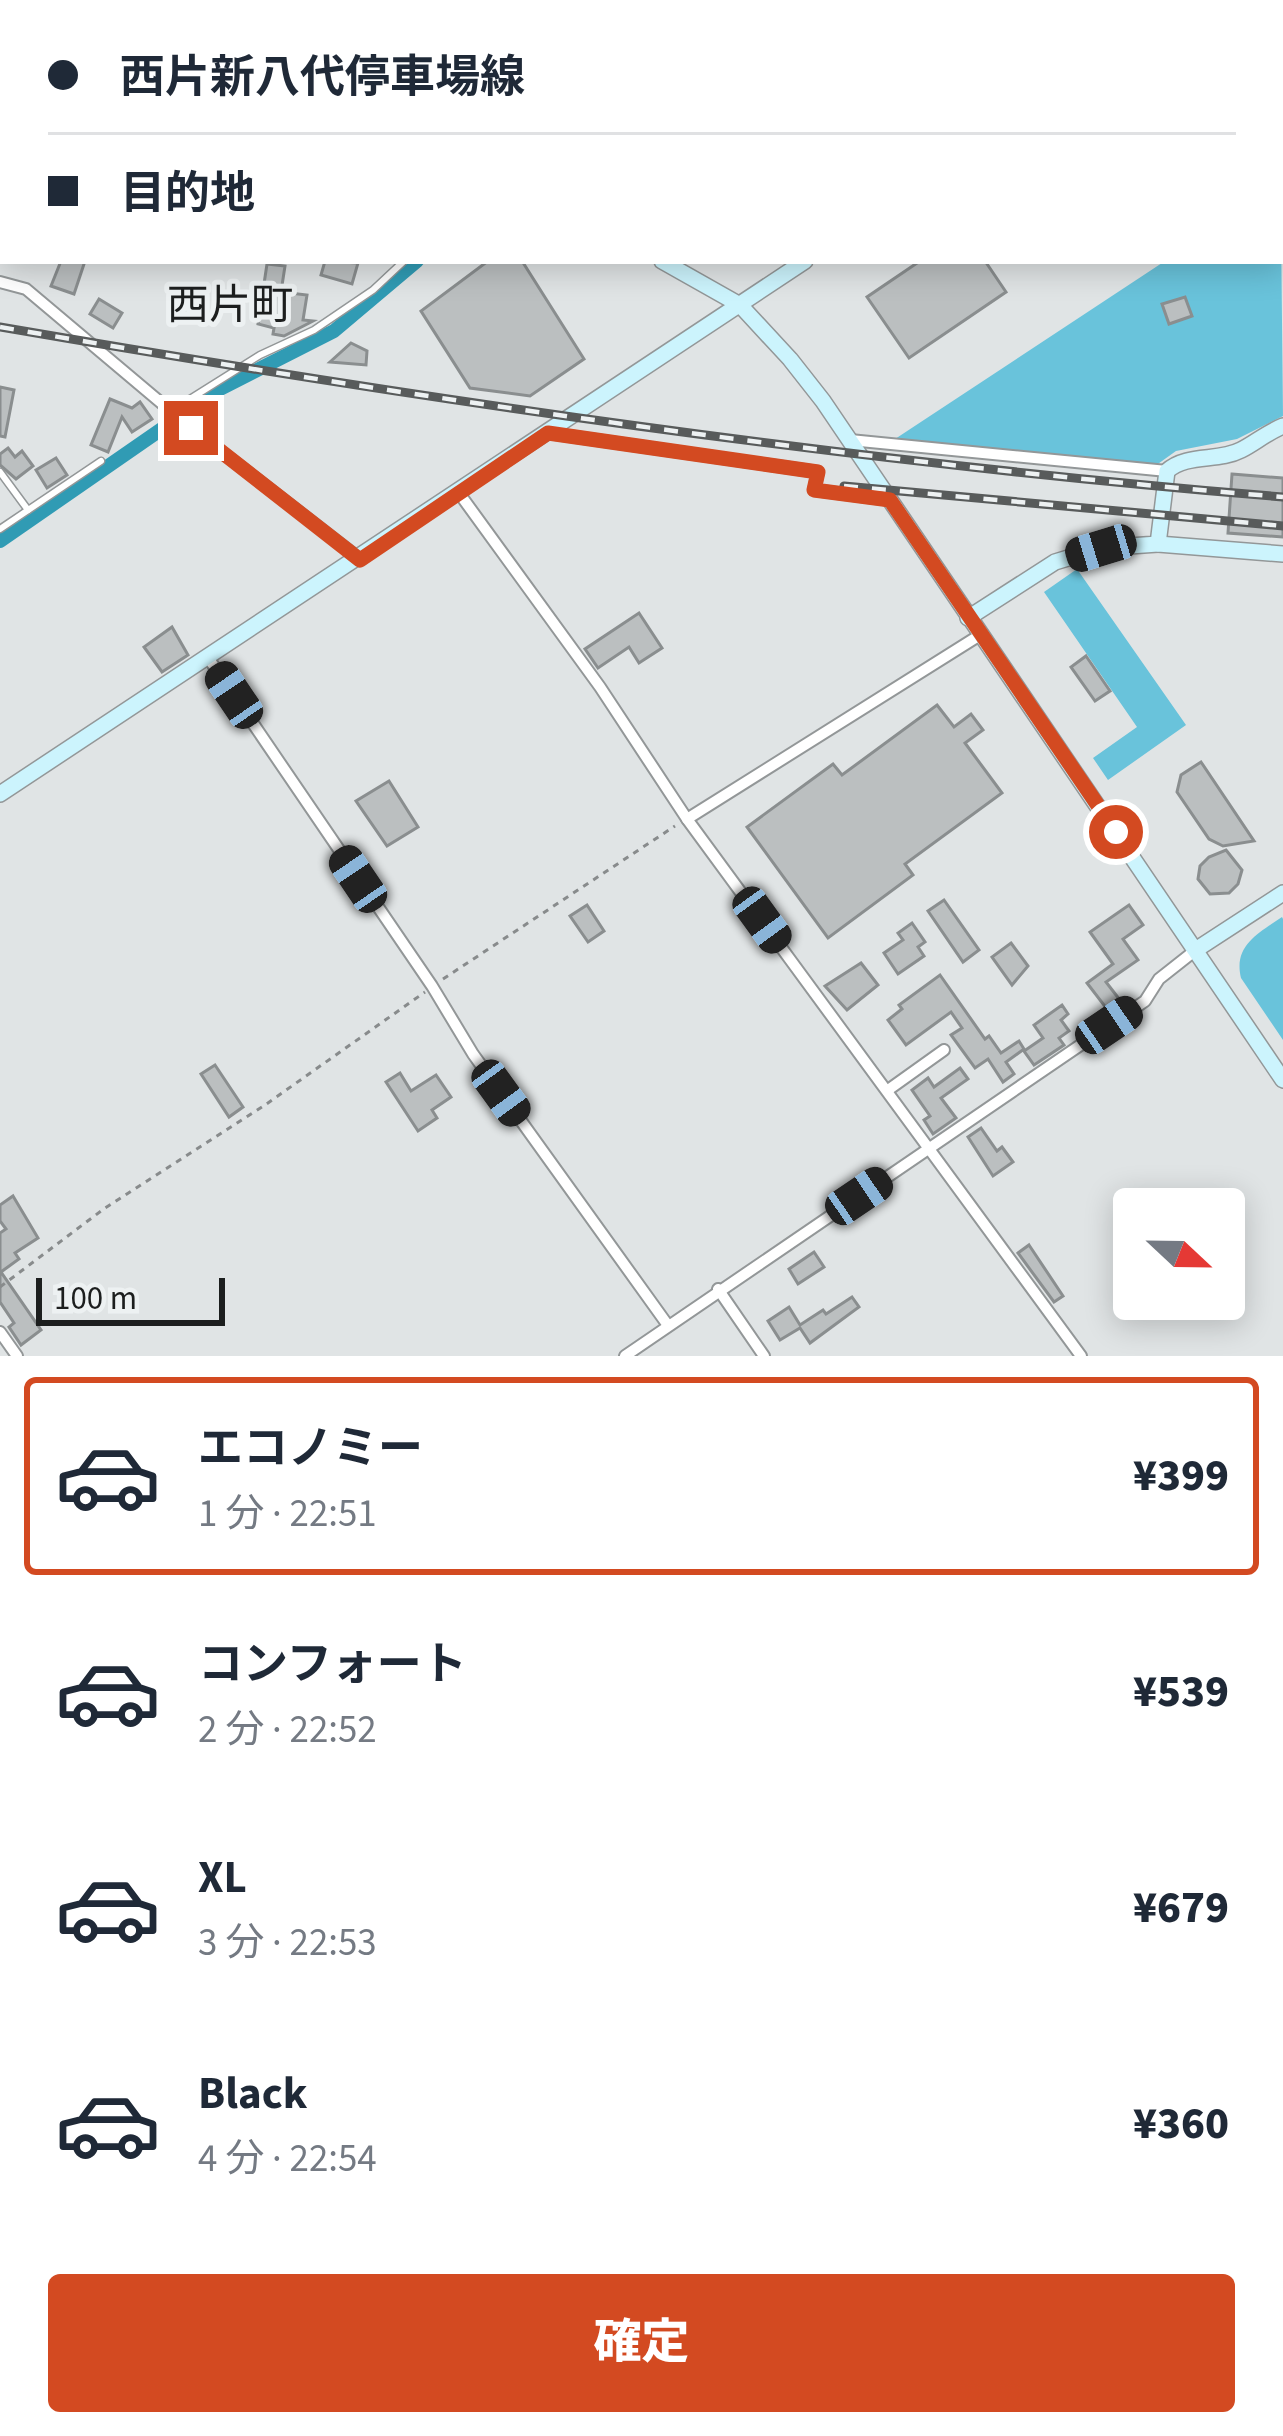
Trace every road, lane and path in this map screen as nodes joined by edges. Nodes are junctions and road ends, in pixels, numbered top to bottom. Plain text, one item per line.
1 (401, 264) edge
2 (667, 264) edge
3 (801, 264) edge
4 (0, 282) edge
5 (740, 305) junction
6 (170, 409) junction
7 (1283, 426) edge
8 (548, 433) junction
9 (850, 440) junction
10 (100, 461) dead end
11 (1167, 471) junction
12 (0, 472) edge
13 (459, 493) junction
14 (890, 500) junction
15 (28, 510) junction
16 (0, 529) edge
17 (1158, 544) junction
18 (1283, 554) edge
19 (360, 560) junction
20 (968, 618) junction
21 (980, 635) junction
22 (209, 659) junction
23 (0, 794) edge
24 (687, 819) junction
25 (1283, 893) edge
26 (1197, 950) junction
27 (432, 986) junction
28 (944, 1050) dead end
29 (1283, 1080) edge
30 (888, 1090) junction
31 (930, 1149) junction
32 (0, 1287) edge
33 (718, 1289) junction
34 (667, 1324) junction
35 (0, 1332) edge
36 (17, 1356) edge
37 (625, 1356) edge
38 (764, 1356) edge
39 (1081, 1356) edge

1 - 6 lane
2 - 5 street
3 - 5 street
4 - 6 street
5 - 8 street
5 - 9 street
6 - 19 street
7 - 11 street
8 - 13 street
8 - 14 street
9 - 11 street
9 - 14 street
10 - 15 lane
11 - 17 street
12 - 15 lane
13 - 19 street
13 - 24 street
14 - 20 street
15 - 16 lane
17 - 18 street
17 - 20 street
19 - 22 street
20 - 21 street
21 - 24 street
21 - 26 street
22 - 23 street
22 - 27 street
24 - 27 path
24 - 30 street
25 - 26 street
26 - 29 street
26 - 31 street
27 - 32 path
27 - 34 street
28 - 30 street
30 - 31 street
31 - 33 street
31 - 39 street
33 - 34 street
33 - 38 street
34 - 37 street
35 - 36 street

